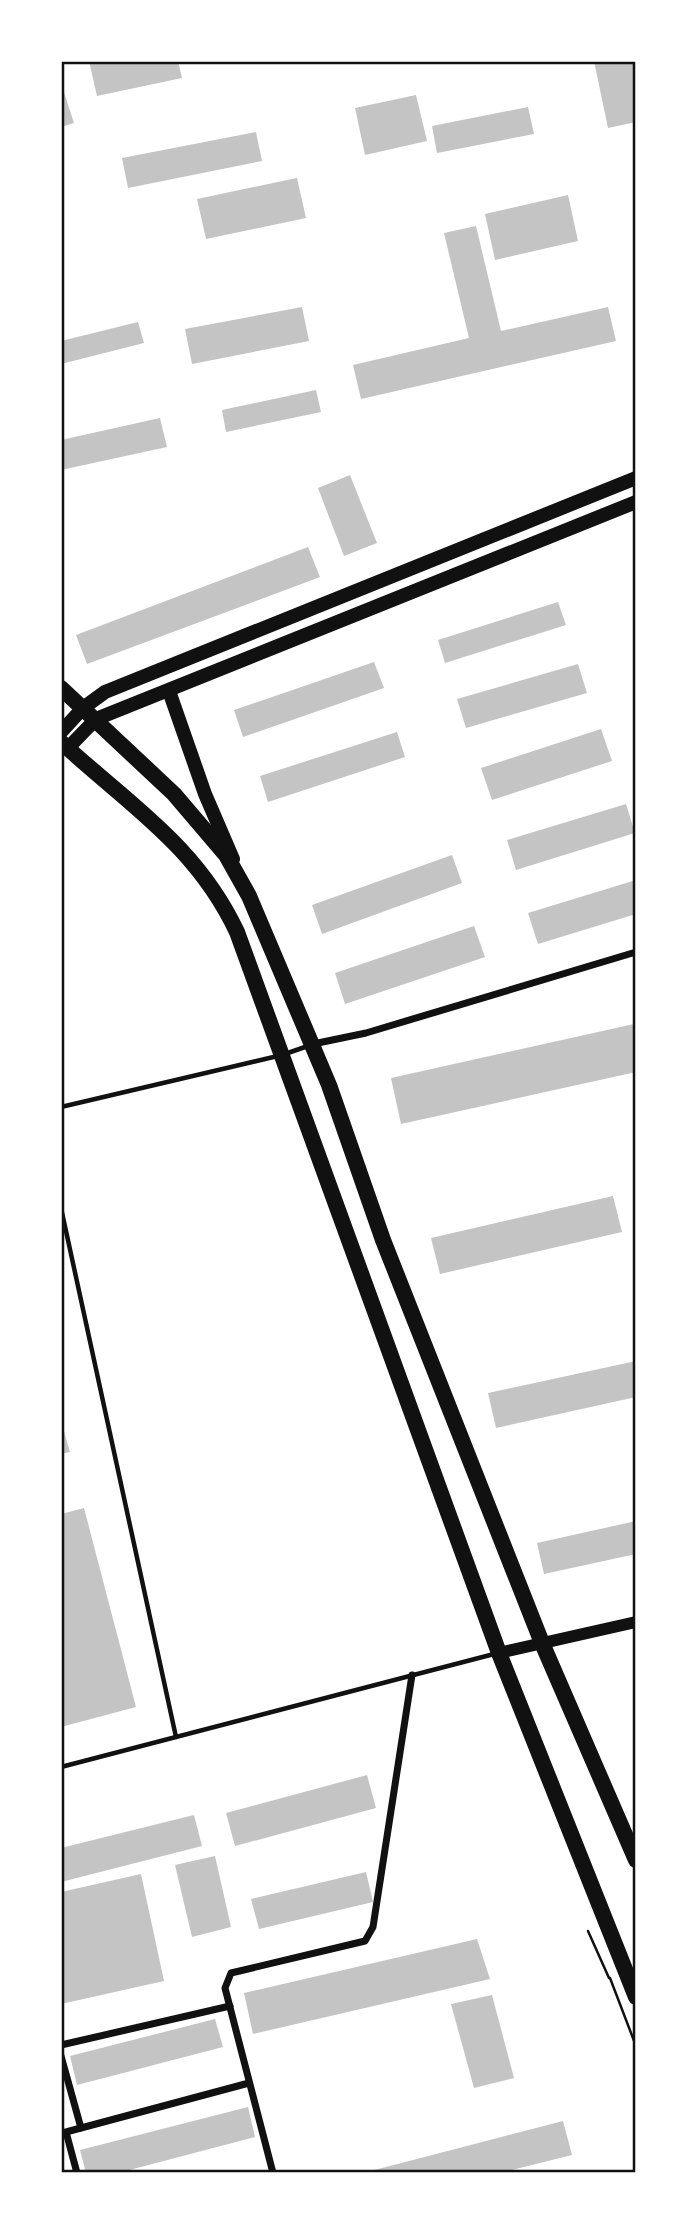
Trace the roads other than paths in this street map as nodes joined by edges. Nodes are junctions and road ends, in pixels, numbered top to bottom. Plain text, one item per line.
1 (636, 478) edge
2 (636, 502) edge
3 (61, 688) edge
4 (169, 691) junction
5 (90, 714) junction
6 (61, 732) edge
7 (65, 745) edge
8 (249, 896) junction
9 (636, 952) edge
10 (310, 1045) junction
11 (282, 1055) junction
12 (61, 1107) edge
13 (61, 1208) edge
14 (636, 1622) edge
15 (542, 1643) junction
16 (499, 1653) junction
17 (412, 1675) junction
18 (176, 1737) junction
19 (61, 1767) edge
20 (636, 1860) edge
21 (636, 1997) edge
22 (230, 2006) junction
23 (61, 2045) edge
24 (61, 2056) edge
25 (249, 2083) junction
26 (81, 2128) junction
27 (77, 2173) edge
28 (273, 2173) edge

1 - 5 main road
2 - 4 main road
3 - 5 highway
4 - 5 main road
4 - 8 main road
5 - 6 main road
5 - 7 main road
5 - 8 highway
7 - 11 highway
8 - 10 highway
9 - 10 street
10 - 11 lane
10 - 15 highway
11 - 12 lane
11 - 16 highway
13 - 18 lane
14 - 15 street
15 - 16 street
15 - 20 highway
16 - 17 lane
16 - 21 highway
17 - 18 lane
17 - 22 street
18 - 19 lane
22 - 23 street
22 - 25 street
24 - 26 street
25 - 26 street
25 - 28 street
26 - 27 street

